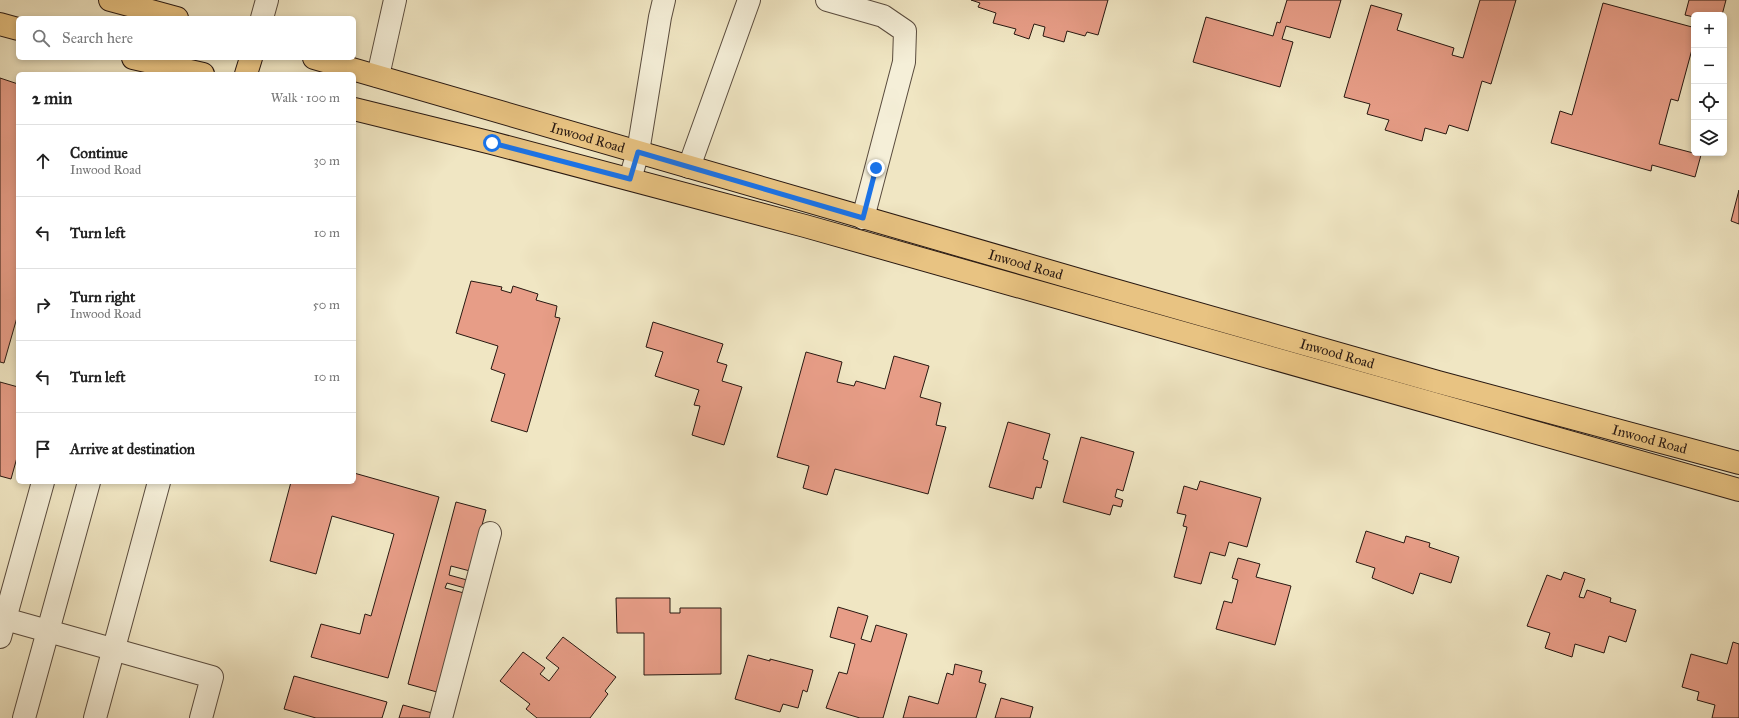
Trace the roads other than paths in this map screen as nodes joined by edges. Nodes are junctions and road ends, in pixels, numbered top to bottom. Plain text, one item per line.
1 (110, 0) edge
2 (267, 0) edge
3 (395, 0) edge
4 (664, 0) edge
5 (749, 0) edge
6 (827, 0) edge
7 (168, 10) edge
8 (263, 16) edge
9 (0, 24) edge
10 (16, 28) edge
11 (250, 60) edge
12 (321, 60) edge
13 (141, 64) edge
14 (191, 72) edge
15 (247, 72) edge
16 (378, 76) junction
17 (356, 109) edge
18 (638, 152) junction
19 (689, 167) junction
20 (630, 179) junction
21 (863, 218) junction
22 (1739, 463) edge
23 (42, 484) edge
24 (88, 484) edge
25 (158, 484) edge
26 (1739, 490) edge
27 (490, 533) dead end
28 (2, 628) edge
29 (48, 631) junction
30 (112, 650) junction
31 (24, 718) edge
32 (95, 718) edge
33 (201, 718) edge
34 (441, 718) edge

1 - 7 main road
2 - 8 street
3 - 16 street
4 - 18 street
5 - 19 street
6 - 21 street
9 - 10 main road
11 - 15 main road
12 - 16 main road, Inwood Road
13 - 14 main road
16 - 18 main road, Inwood Road
17 - 20 main road, Inwood Road
18 - 19 main road, Inwood Road
18 - 20 street
19 - 21 main road, Inwood Road
20 - 26 main road, Inwood Road
21 - 22 main road, Inwood Road
23 - 28 street
24 - 29 street
25 - 30 street
27 - 34 street
28 - 29 street
29 - 30 street
29 - 31 street
30 - 32 street
30 - 33 street

